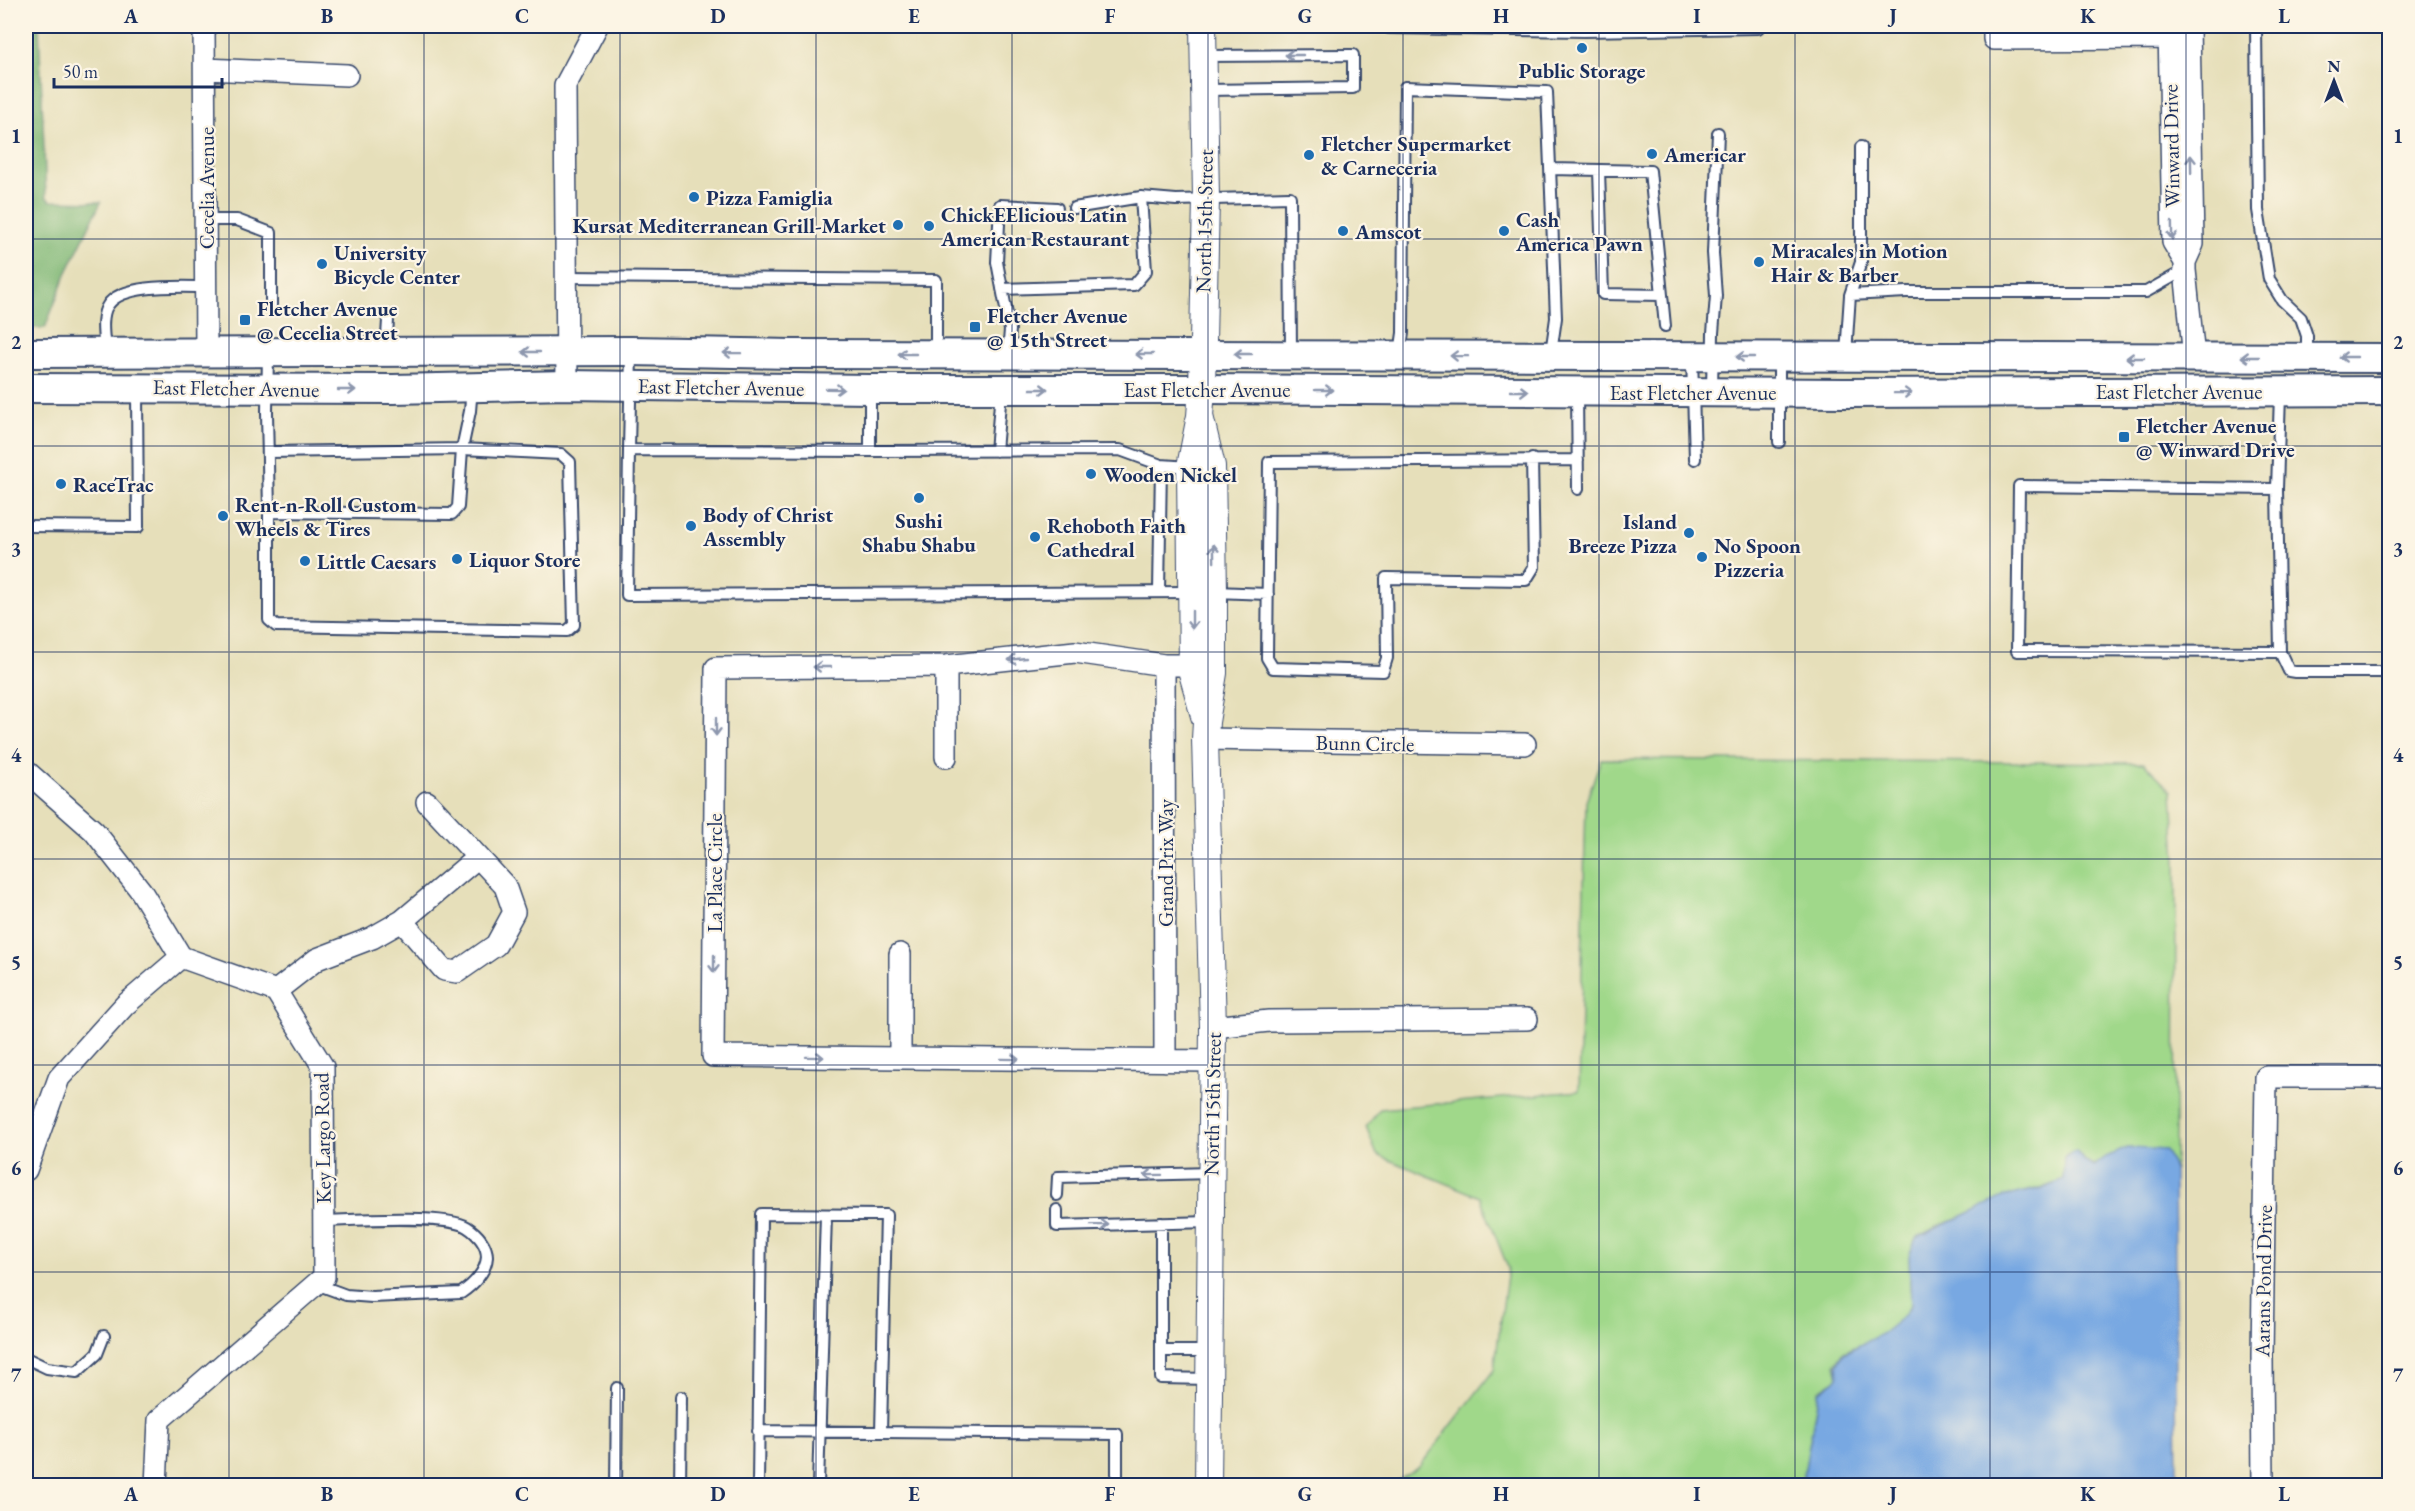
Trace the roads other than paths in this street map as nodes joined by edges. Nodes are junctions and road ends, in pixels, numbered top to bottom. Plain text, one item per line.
1 (204, 26) edge
2 (597, 26) edge
3 (1203, 26) edge
4 (1388, 26) edge
5 (1760, 26) edge
6 (1994, 26) edge
7 (2256, 26) edge
8 (2179, 32) edge
9 (1203, 56) junction
10 (205, 69) junction
11 (347, 75) dead end
12 (1204, 90) junction
13 (1718, 133) dead end
14 (1861, 147) dead end
15 (1551, 169) junction
16 (1599, 170) junction
17 (1142, 197) junction
18 (1206, 198) junction
19 (1057, 208) dead end
20 (1074, 208) dead end
21 (206, 220) junction
22 (2186, 272) junction
23 (566, 277) junction
24 (206, 287) junction
25 (1002, 289) junction
26 (1662, 295) junction
27 (1850, 295) junction
28 (270, 306) dead end
29 (388, 320) dead end
30 (1665, 326) dead end
31 (105, 351) junction
32 (206, 351) junction
33 (268, 351) junction
34 (566, 351) junction
35 (631, 351) junction
36 (386, 352) junction
37 (26, 353) edge
38 (936, 354) junction
39 (1008, 354) junction
40 (1202, 354) junction
41 (1292, 354) junction
42 (1400, 355) junction
43 (1551, 357) junction
44 (1690, 357) junction
45 (1779, 357) junction
46 (2307, 357) junction
47 (2390, 357) edge
48 (1846, 358) junction
49 (2194, 358) junction
50 (26, 376) edge
51 (567, 385) junction
52 (631, 386) junction
53 (137, 387) junction
54 (472, 387) junction
55 (26, 388) edge
56 (870, 389) junction
57 (1001, 389) junction
58 (268, 390) junction
59 (2214, 390) junction
60 (2281, 390) junction
61 (2390, 391) edge
62 (1577, 392) junction
63 (1690, 392) junction
64 (1779, 393) junction
65 (1845, 393) junction
66 (1201, 402) junction
67 (1779, 442) dead end
68 (462, 449) junction
69 (629, 450) junction
70 (996, 450) junction
71 (870, 451) junction
72 (268, 452) junction
73 (1532, 459) junction
74 (1695, 459) dead end
75 (1578, 460) junction
76 (1161, 465) junction
77 (1190, 466) junction
78 (1578, 489) dead end
79 (2277, 489) junction
80 (269, 513) junction
81 (26, 526) edge
82 (1159, 592) junction
83 (1203, 592) junction
84 (1268, 594) junction
85 (2280, 652) junction
86 (946, 666) junction
87 (1164, 666) junction
88 (1192, 666) junction
89 (2390, 672) edge
90 (1206, 731) junction
91 (1526, 744) dead end
92 (946, 757) dead end
93 (26, 771) edge
94 (427, 802) dead end
95 (478, 857) junction
96 (402, 921) junction
97 (900, 954) dead end
98 (182, 957) junction
99 (276, 991) junction
100 (1527, 1019) dead end
101 (1213, 1028) junction
102 (900, 1058) junction
103 (1165, 1061) junction
104 (1212, 1061) junction
105 (2390, 1077) edge
106 (26, 1166) edge
107 (1211, 1173) junction
108 (1057, 1195) dead end
109 (1057, 1210) dead end
110 (826, 1215) junction
111 (324, 1221) junction
112 (1211, 1222) junction
113 (1161, 1223) junction
114 (316, 1284) junction
115 (104, 1336) dead end
116 (1161, 1351) junction
117 (1209, 1351) junction
118 (26, 1358) edge
119 (1209, 1379) junction
120 (617, 1388) dead end
121 (681, 1397) dead end
122 (758, 1431) junction
123 (820, 1431) junction
124 (881, 1432) junction
125 (156, 1485) edge
126 (616, 1485) edge
127 (680, 1485) edge
128 (758, 1485) edge
129 (818, 1485) edge
130 (1117, 1485) edge
131 (1208, 1485) edge
132 (2263, 1485) edge

1 - 10 street, Cecelia Avenue
2 - 23 street
3 - 9 street, North 15th Street
4 - 5 lane
6 - 8 street
7 - 46 lane
8 - 22 street, Winward Drive
9 - 12 street, North 15th Street
12 -> 9 lane
10 - 11 street
10 - 21 street, Cecelia Avenue
12 - 18 street, North 15th Street
13 - 44 lane
14 - 27 lane
15 - 16 lane
15 - 42 lane
15 - 43 lane
16 - 26 lane
16 - 26 lane
17 - 18 lane
17 - 20 lane
17 - 25 lane
18 - 40 street, North 15th Street
18 - 41 lane
19 - 25 lane
21 - 24 street, Cecelia Avenue
21 - 28 lane
22 - 27 lane
22 - 49 street, Winward Drive
23 - 34 street
23 - 38 lane
24 - 31 lane
24 - 32 street, Cecelia Avenue
25 - 39 lane
26 - 30 lane
27 - 48 lane
29 - 36 lane
31 - 32 main road, East Fletcher Avenue
31 - 37 main road, East Fletcher Avenue
32 - 33 main road, East Fletcher Avenue
32 - 50 main road
33 - 36 main road, East Fletcher Avenue
33 - 58 lane
34 - 35 main road, East Fletcher Avenue
34 -> 36 main road, East Fletcher Avenue
34 - 51 street
38 -> 35 main road, East Fletcher Avenue
35 - 52 lane
38 - 39 main road, East Fletcher Avenue
40 -> 39 main road, East Fletcher Avenue
41 -> 40 main road, East Fletcher Avenue
40 - 66 street, North 15th Street
41 - 42 main road, East Fletcher Avenue
43 -> 42 main road, East Fletcher Avenue
43 - 44 main road, East Fletcher Avenue
45 -> 44 main road, East Fletcher Avenue
44 - 63 main road
44 - 63 lane
45 - 48 main road, East Fletcher Avenue
45 - 64 lane
47 -> 46 main road, East Fletcher Avenue
46 -> 49 main road, East Fletcher Avenue
49 -> 48 main road, East Fletcher Avenue
48 - 65 main road
49 - 59 main road
51 - 52 main road, East Fletcher Avenue
51 - 54 main road, East Fletcher Avenue
52 -> 56 main road, East Fletcher Avenue
52 - 69 lane
53 - 55 main road, East Fletcher Avenue
53 - 58 main road, East Fletcher Avenue
53 - 81 lane
58 -> 54 main road, East Fletcher Avenue
54 - 68 lane
56 - 57 main road, East Fletcher Avenue
56 - 71 lane
57 -> 66 main road, East Fletcher Avenue
57 - 70 lane
58 - 72 lane
59 - 60 main road, East Fletcher Avenue
65 -> 59 main road, East Fletcher Avenue
60 - 61 main road, East Fletcher Avenue
60 - 79 lane
62 - 63 main road, East Fletcher Avenue
66 -> 62 main road, East Fletcher Avenue
62 - 75 lane
63 - 64 main road, East Fletcher Avenue
63 - 74 lane
64 - 65 main road, East Fletcher Avenue
64 - 67 lane
66 - 77 street, North 15th Street
83 -> 66 street, North 15th Street
68 - 72 lane
68 - 80 lane
68 - 80 lane
69 - 71 lane
69 - 82 lane
70 - 71 lane
70 - 76 lane
72 - 80 lane
73 - 75 lane
73 - 84 lane
73 - 84 lane
75 - 78 lane
76 - 77 lane
76 - 82 lane
77 - 83 street, North 15th Street
79 - 85 lane
79 - 85 lane
82 - 83 lane
83 - 84 lane
83 -> 88 street, North 15th Street
83 - 90 street, North 15th Street
85 - 89 lane
87 -> 86 street, La Place Circle
86 - 92 street
86 -> 102 street, La Place Circle
87 - 88 street, La Place Circle
87 - 103 street, Grand Prix Way
88 - 90 street, North 15th Street
90 - 91 street, Bunn Circle
90 - 101 street, North 15th Street
93 - 98 street
94 - 95 street
95 - 96 street
95 - 96 street
96 - 99 street
97 - 102 street
98 - 99 street
98 - 106 street
99 - 111 street, Key Largo Road
100 - 101 street
101 - 104 street, North 15th Street
102 -> 103 street, La Place Circle
103 - 104 street, La Place Circle
104 - 107 street, North 15th Street
105 - 132 street, Aarans Pond Drive
107 -> 108 lane
107 - 112 street, North 15th Street
109 -> 113 lane
110 - 122 lane
110 - 123 lane
110 - 124 lane
111 - 114 street, Key Largo Road
111 - 114 lane
112 - 113 lane
112 - 117 street, North 15th Street
113 - 116 lane
114 - 125 street
115 - 118 lane
116 - 117 lane
116 - 119 lane
117 - 119 street, North 15th Street
119 - 131 street, North 15th Street
120 - 126 lane
121 - 127 lane
122 - 123 lane
122 - 128 lane
123 - 124 lane
123 - 129 lane
124 - 130 lane

